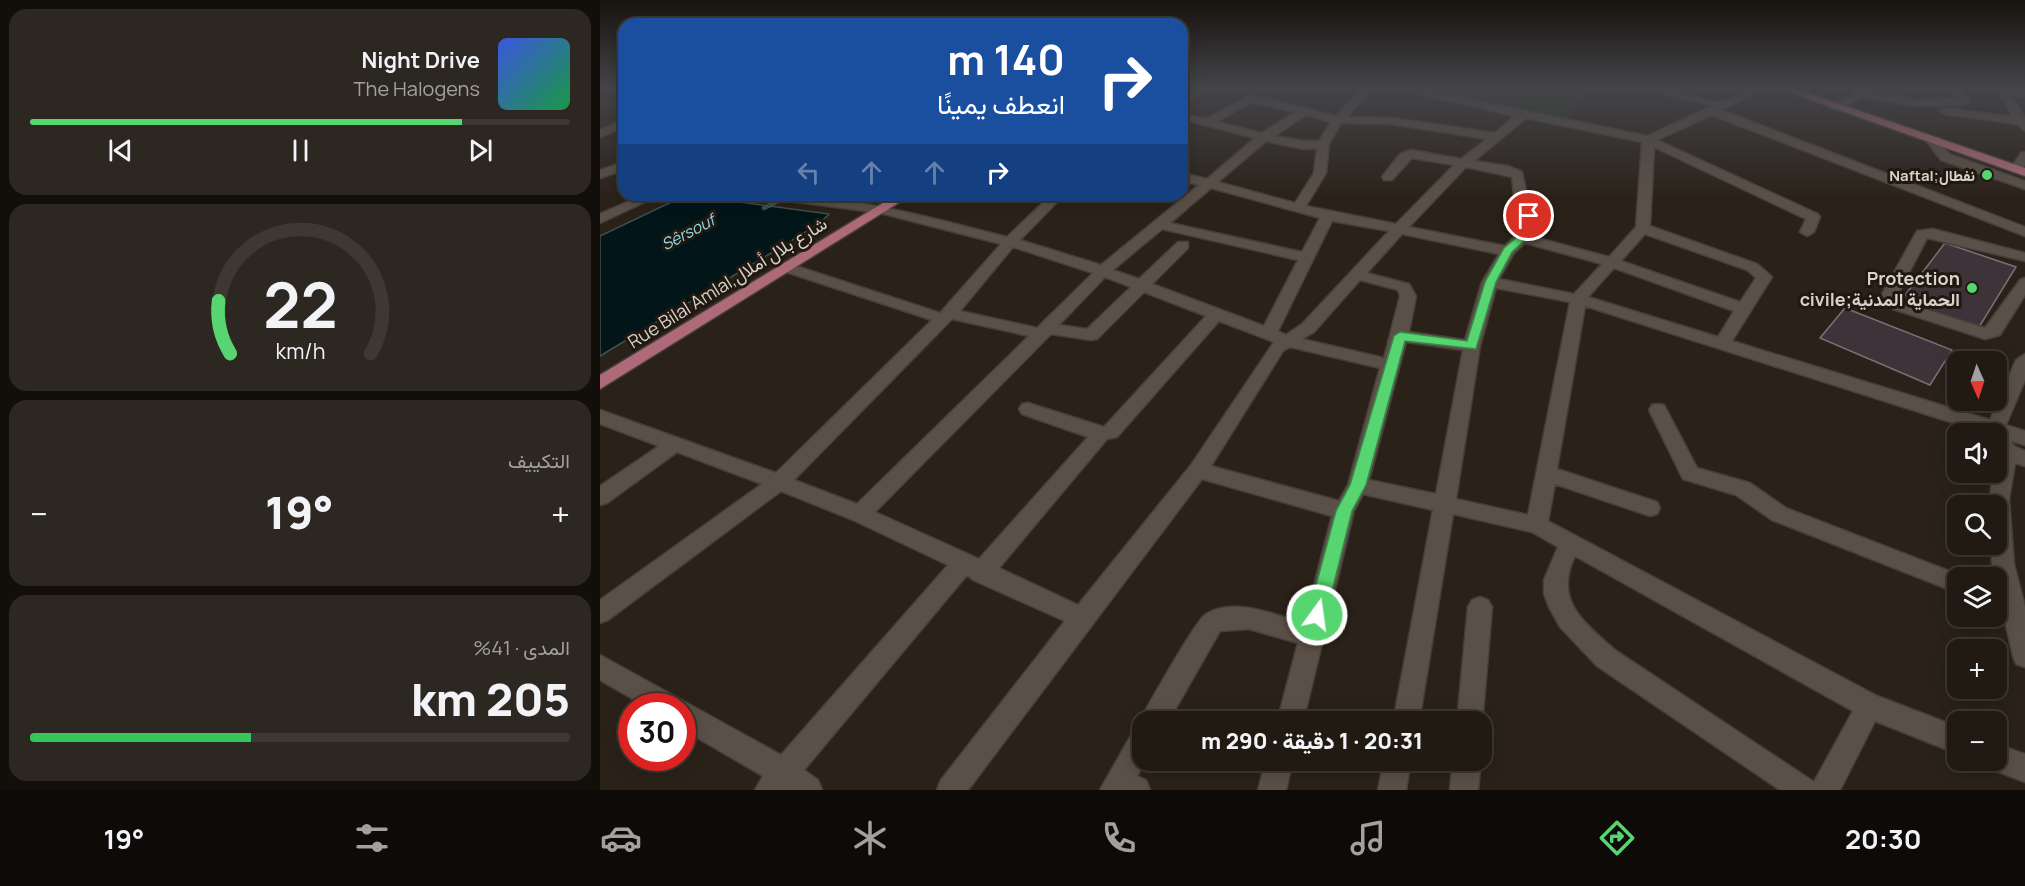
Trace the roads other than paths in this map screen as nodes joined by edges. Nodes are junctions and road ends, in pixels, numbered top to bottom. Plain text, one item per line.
1 (1219, 125) edge
2 (1283, 125) edge
3 (1335, 125) edge
4 (1417, 125) edge
5 (1511, 125) edge
6 (1576, 125) edge
7 (1681, 125) edge
8 (1760, 125) edge
9 (1887, 125) edge
10 (618, 126) edge
11 (600, 134) edge
12 (1264, 137) junction
13 (1497, 137) junction
14 (1648, 140) junction
15 (1931, 140) junction
16 (1323, 144) junction
17 (2025, 156) edge
18 (1462, 164) junction
19 (618, 168) edge
20 (2020, 170) edge
21 (600, 176) edge
22 (1388, 177) dead end
23 (618, 178) edge
24 (1188, 178) edge
25 (1209, 183) junction
26 (2025, 185) edge
27 (1188, 200) edge
28 (640, 201) edge
29 (821, 201) edge
30 (894, 201) edge
31 (1052, 201) edge
32 (1187, 201) edge
33 (1298, 208) junction
34 (880, 209) junction
35 (1328, 216) junction
36 (600, 219) edge
37 (1158, 224) junction
38 (1643, 228) junction
39 (1399, 229) junction
40 (1807, 232) dead end
41 (2025, 232) edge
42 (1522, 238) junction
43 (1010, 242) junction
44 (1183, 245) dead end
45 (1508, 251) junction
46 (1307, 257) junction
47 (2025, 257) edge
48 (1611, 262) junction
49 (788, 268) junction
50 (1103, 271) junction
51 (1357, 275) junction
52 (1490, 282) junction
53 (2025, 283) edge
54 (1142, 284) junction
55 (1578, 299) junction
56 (1744, 309) junction
57 (1217, 313) junction
58 (947, 316) junction
59 (1044, 331) junction
60 (1269, 333) junction
61 (1400, 336) junction
62 (1288, 341) junction
63 (1722, 343) junction
64 (1472, 346) junction
65 (2025, 360) edge
66 (1390, 365) junction
67 (600, 383) edge
68 (1028, 409) dead end
69 (1658, 410) dead end
70 (600, 417) edge
71 (1976, 423) edge
72 (1998, 423) edge
73 (2007, 433) edge
74 (1101, 434) junction
75 (2025, 438) edge
76 (2007, 440) edge
77 (675, 444) junction
78 (2019, 451) edge
79 (1198, 470) junction
80 (1545, 473) junction
81 (779, 482) junction
82 (1358, 485) junction
83 (600, 497) edge
84 (1444, 504) junction
85 (1650, 508) dead end
86 (1344, 511) junction
87 (860, 514) junction
88 (1537, 525) junction
89 (1570, 544) junction
90 (2003, 567) edge
91 (972, 569) junction
92 (1947, 579) edge
93 (2007, 606) edge
94 (1480, 607) dead end
95 (600, 613) edge
96 (1082, 618) junction
97 (1312, 636) junction
98 (2025, 656) edge
99 (600, 667) edge
100 (646, 693) edge
101 (1869, 706) junction
102 (1160, 711) edge
103 (1293, 711) edge
104 (1408, 711) edge
105 (1471, 711) edge
106 (696, 724) edge
107 (1947, 737) edge
108 (2007, 761) edge
109 (1132, 765) edge
110 (2025, 768) edge
111 (1277, 771) edge
112 (1396, 771) edge
113 (1466, 771) edge
114 (777, 781) edge
115 (1122, 788) edge
116 (808, 790) edge
117 (951, 790) edge
118 (1272, 790) edge
119 (1392, 790) edge
120 (1464, 790) edge
121 (1804, 790) edge
122 (1825, 790) edge

1 - 12 street
2 - 12 street
3 - 16 street
4 - 13 street
5 - 13 street
6 - 14 street
7 - 14 street
8 - 41 street
9 - 15 main road
10 - 11 street
12 - 16 street
12 - 25 street
13 - 18 street
14 - 38 street
14 - 40 street
15 - 20 main road
15 - 26 street
16 - 33 street
17 - 20 street
18 - 22 street
18 - 39 street
18 - 42 street
19 - 21 street
21 - 23 street
24 - 25 street
25 - 27 street
25 - 33 street
28 - 36 street
29 - 34 street
30 - 34 main road, Rue Bilal Amlal,شارع بلال أملال
31 - 43 street
32 - 37 street
33 - 35 street
34 - 43 street
34 - 49 main road, Rue Bilal Amlal,شارع بلال أملال
35 - 39 street
35 - 46 street
37 - 46 street
37 - 50 street
38 - 48 street
38 - 56 street
39 - 45 street
39 - 51 street
42 - 45 street
42 - 48 street
43 - 50 street
43 - 58 street
44 - 54 street
45 - 52 street
46 - 60 street
47 - 53 street
48 - 55 street
48 - 56 street
49 - 58 street
49 - 67 main road, Rue Bilal Amlal,شارع بلال أملال
50 - 54 street
50 - 59 street
51 - 61 street
51 - 62 street
52 - 55 street
52 - 64 street
54 - 57 street
54 - 59 street
55 - 63 street
55 - 80 street
56 - 63 street
57 - 60 street
57 - 74 street
58 - 59 street
58 - 81 street
59 - 87 street
60 - 62 street
61 - 64 street
61 - 66 street
62 - 66 street
62 - 79 street
63 - 71 street
64 - 84 street
65 - 72 street
66 - 82 street
68 - 74 street
69 - 92 street
70 - 77 street
73 - 75 street
74 - 91 street
76 - 78 street
77 - 81 street
77 - 83 street
78 - 90 street
79 - 86 street
79 - 96 street
80 - 85 street
80 - 88 street
81 - 87 street
81 - 95 street
82 - 84 street
82 - 86 street
84 - 88 street
84 - 104 street
86 - 97 street
87 - 91 street
88 - 89 street
89 - 101 street
89 - 121 street
91 - 96 street
91 - 114 street
93 - 98 street
94 - 105 street
96 - 117 street
97 - 102 street
97 - 103 street
99 - 100 street
101 - 107 street
101 - 122 street
106 - 114 street
108 - 110 street
109 - 115 street
111 - 118 street
112 - 119 street
113 - 120 street
114 - 116 street

